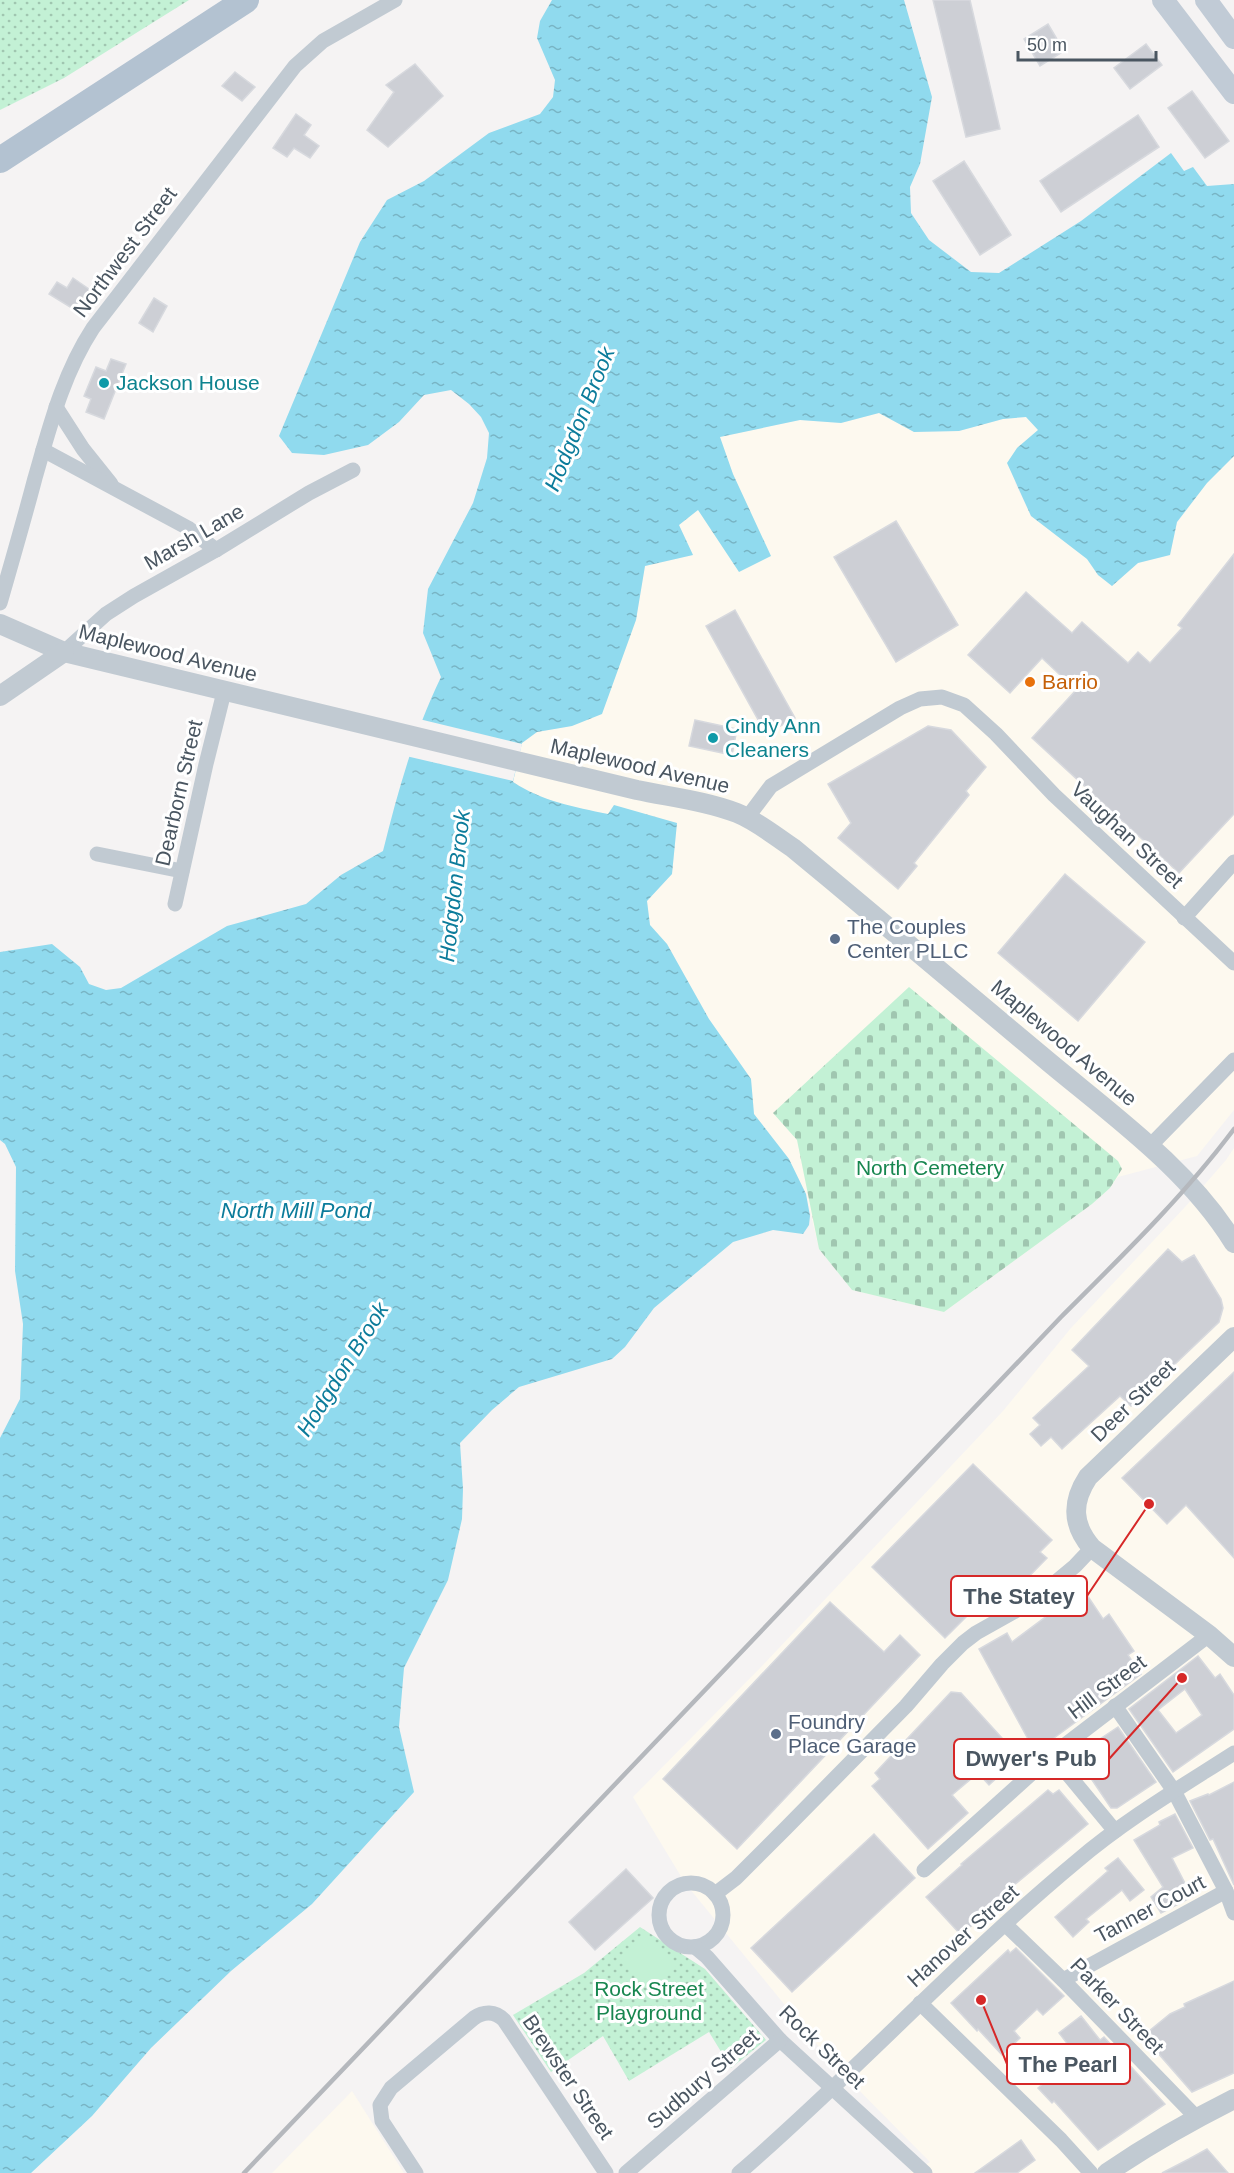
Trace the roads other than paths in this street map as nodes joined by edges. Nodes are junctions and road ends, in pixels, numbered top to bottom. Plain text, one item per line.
1 (246, 0) edge
2 (395, 0) edge
3 (1163, 0) edge
4 (1206, 0) edge
5 (1234, 38) edge
6 (1234, 93) edge
7 (0, 160) edge
8 (56, 407) junction
9 (43, 450) junction
10 (353, 470) dead end
11 (114, 488) junction
12 (216, 550) junction
13 (0, 603) edge
14 (0, 624) edge
15 (64, 652) junction
16 (224, 692) junction
17 (0, 696) edge
18 (747, 818) junction
19 (97, 854) dead end
20 (1234, 861) edge
21 (182, 870) junction
22 (176, 904) dead end
23 (1184, 918) junction
24 (1234, 963) edge
25 (1234, 1060) edge
26 (1149, 1147) junction
27 (1234, 1243) edge
28 (1234, 1337) edge
29 (1092, 1548) junction
30 (1209, 1635) junction
31 (1234, 1657) edge
32 (1115, 1706) junction
33 (1234, 1753) edge
34 (1052, 1755) junction
35 (1174, 1791) junction
36 (1115, 1831) junction
37 (924, 1870) dead end
38 (1226, 1892) junction
39 (715, 1894) junction
40 (1234, 1913) edge
41 (1006, 1924) junction
42 (695, 1947) junction
43 (1063, 1980) junction
44 (920, 2003) junction
45 (780, 2040) junction
46 (834, 2088) junction
47 (1234, 2099) edge
48 (1196, 2118) junction
49 (416, 2173) edge
50 (606, 2173) edge
51 (626, 2173) edge
52 (739, 2173) edge
53 (925, 2173) edge
54 (1091, 2173) edge
55 (1107, 2173) edge

1 - 7 main road
2 - 8 street, Northwest Street
3 - 6 main road
4 - 5 main road
8 - 9 street, Northwest Street
8 - 11 street
9 - 11 street
9 - 13 street, Northwest Street
10 - 12 street, Marsh Lane
11 - 12 street
12 - 15 street, Marsh Lane
14 - 15 street, Maplewood Avenue
15 - 16 street, Maplewood Avenue
15 - 17 street
16 - 18 street, Maplewood Avenue
16 - 21 street, Dearborn Street
18 - 23 street, Vaughan Street
18 - 26 street, Maplewood Avenue
19 - 21 street
20 - 23 street
21 - 22 street, Dearborn Street
23 - 24 street, Vaughan Street
25 - 26 street
26 - 27 street, Maplewood Avenue
28 - 29 street, Deer Street
29 - 30 street
29 - 39 street
30 - 31 street
30 - 32 street, Hill Street
32 - 34 street, Hill Street
32 - 35 street
33 - 35 street, Hanover Street
34 - 36 street
34 - 37 street, Hill Street
35 - 36 street, Hanover Street
35 - 38 street
36 - 41 street, Hanover Street
38 - 40 street
38 - 43 street, Tanner Court
39 - 42 street
39 - 42 street
41 - 43 street, Parker Street
41 - 44 street, Hanover Street
42 - 45 street, Rock Street
43 - 48 street, Parker Street
44 - 46 street, Hanover Street
44 - 54 street
45 - 46 street, Rock Street
45 - 51 street, Sudbury Street
46 - 52 street, Hanover Street
46 - 53 street, Rock Street
47 - 48 street
48 - 55 street
49 - 50 street, Brewster Street

